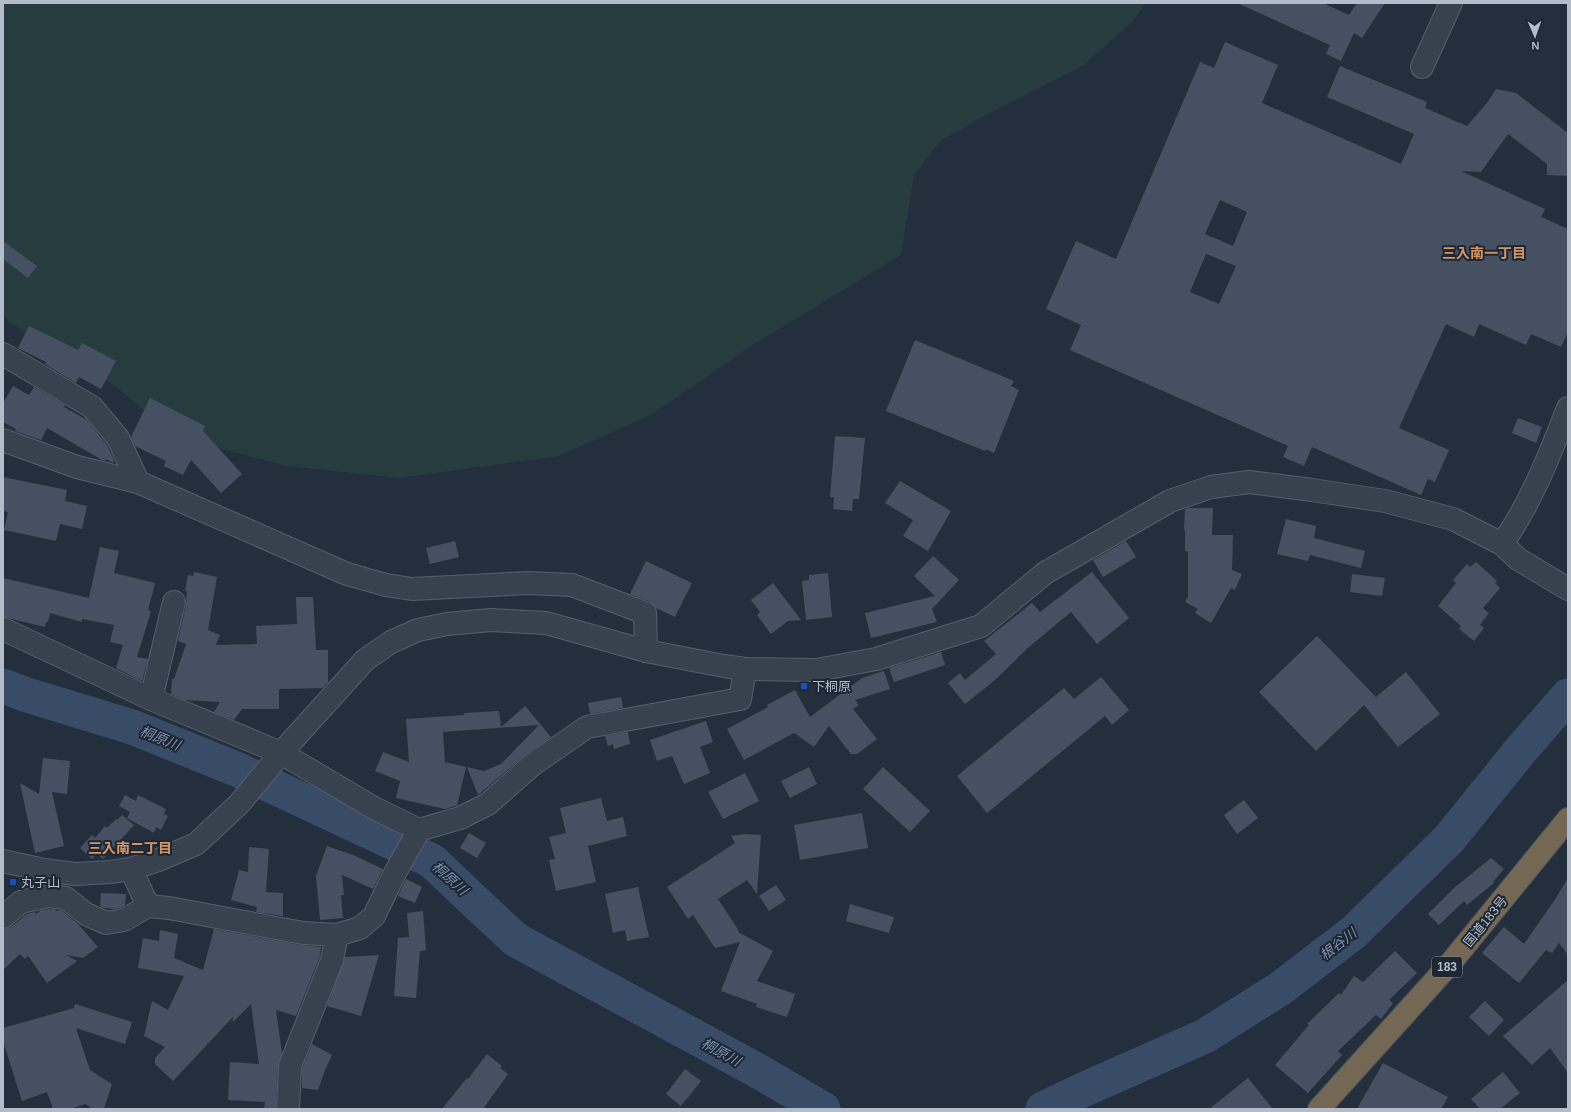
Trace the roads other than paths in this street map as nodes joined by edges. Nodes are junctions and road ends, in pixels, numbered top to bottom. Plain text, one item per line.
1 (1451, 3) edge
2 (1422, 67) dead end
3 (3, 354) edge
4 (1568, 408) edge
5 (3, 440) edge
6 (138, 482) junction
7 (1502, 544) junction
8 (1568, 589) edge
9 (174, 602) dead end
10 (3, 629) edge
11 (646, 651) junction
12 (745, 670) junction
13 (152, 699) junction
14 (278, 757) junction
15 (1568, 819) edge
16 (417, 833) junction
17 (3, 861) edge
18 (131, 869) junction
19 (148, 906) junction
20 (3, 917) edge
21 (337, 935) junction
22 (288, 1109) edge
23 (1319, 1109) edge

1 - 2 street
3 - 6 street
4 - 7 street
5 - 6 street
6 - 11 street
7 - 8 street
7 - 12 street
9 - 13 street
10 - 13 street
11 - 12 street
11 - 14 street
12 - 16 street
13 - 14 street
14 - 16 street
14 - 18 street
15 - 23 highway, 国道183号 / 183
16 - 21 street
17 - 18 street
18 - 19 street
19 - 20 street
19 - 21 street
21 - 22 street

